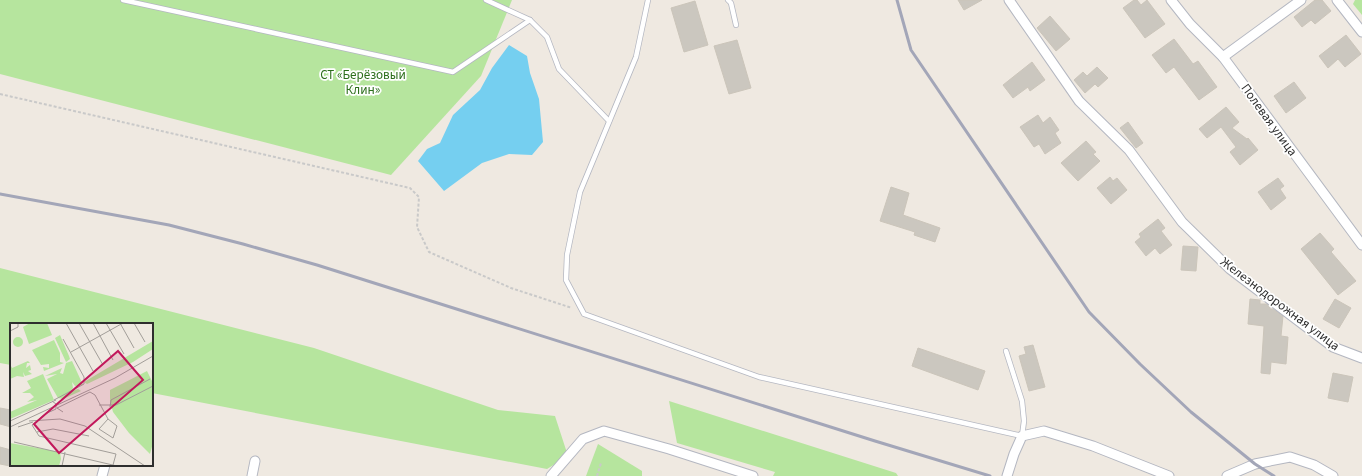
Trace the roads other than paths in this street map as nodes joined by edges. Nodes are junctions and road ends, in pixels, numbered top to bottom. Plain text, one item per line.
1 (123, 0) edge
2 (486, 0) edge
3 (648, 0) edge
4 (728, 0) edge
5 (1009, 0) edge
6 (1171, 0) edge
7 (1301, 0) edge
8 (1337, 0) edge
9 (530, 20) junction
10 (736, 26) dead end
11 (1362, 32) edge
12 (1223, 57) junction
13 (609, 121) junction
14 (1362, 245) edge
15 (1006, 351) dead end
16 (1362, 358) edge
17 (1022, 436) junction
18 (255, 461) dead end
19 (105, 466) edge
20 (102, 476) edge
21 (252, 476) edge
22 (551, 476) edge
23 (753, 476) edge
24 (1007, 476) edge
25 (1169, 476) edge
26 (1227, 476) edge
27 (1333, 476) edge

1 - 9 lane
2 - 9 lane
3 - 13 lane
4 - 10 lane
5 - 16 street, Железнодорожная улица
6 - 12 street, Полевая улица
7 - 12 street
8 - 11 street
9 - 13 lane
12 - 14 street, Полевая улица
13 - 17 lane
15 - 17 lane
17 - 24 street
17 - 25 street
18 - 21 street
19 - 20 street
22 - 23 street
26 - 27 street

